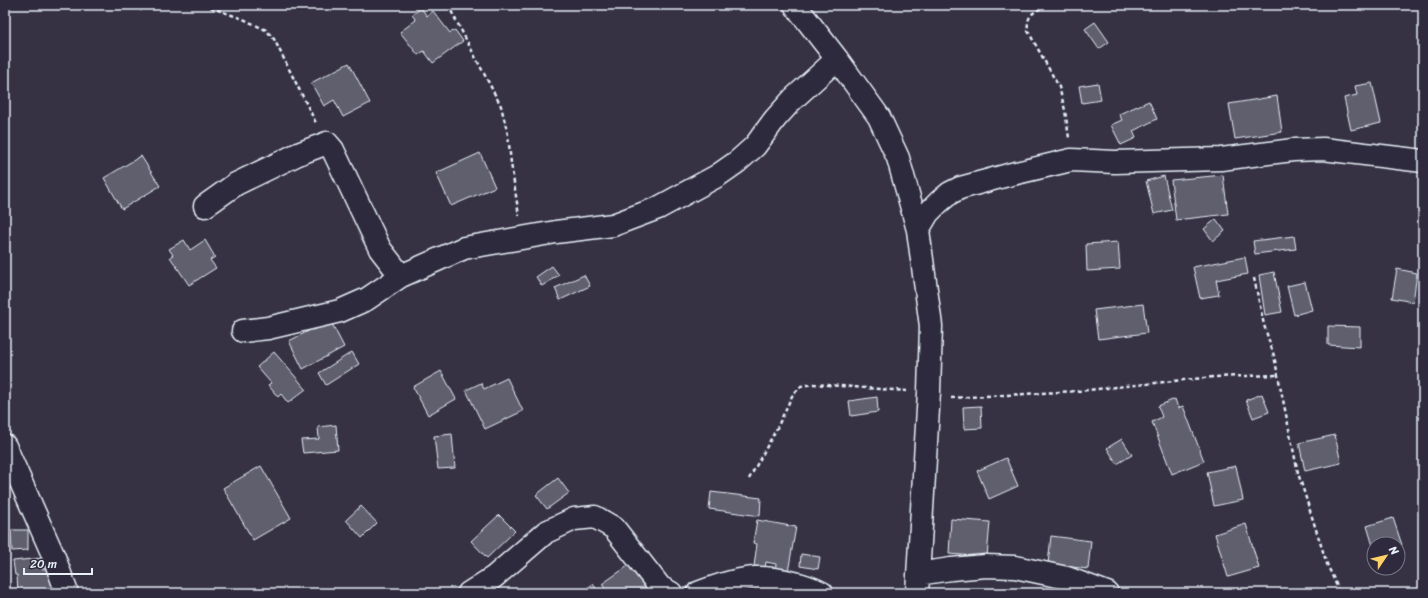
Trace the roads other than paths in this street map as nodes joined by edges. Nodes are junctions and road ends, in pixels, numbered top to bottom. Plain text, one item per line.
1 (795, 5) edge
2 (837, 59) junction
3 (1423, 161) edge
4 (205, 206) dead end
5 (918, 230) junction
6 (401, 276) junction
7 (243, 331) dead end
8 (5, 446) edge
9 (918, 583) edge
10 (67, 593) edge
11 (469, 593) edge
12 (671, 593) edge
13 (698, 593) edge
14 (822, 593) edge
15 (1107, 593) edge

1 - 2 street
2 - 5 street
2 - 6 street
3 - 5 street
4 - 6 street
5 - 9 street
6 - 7 street
8 - 10 street
9 - 15 street
11 - 12 street
13 - 14 street

